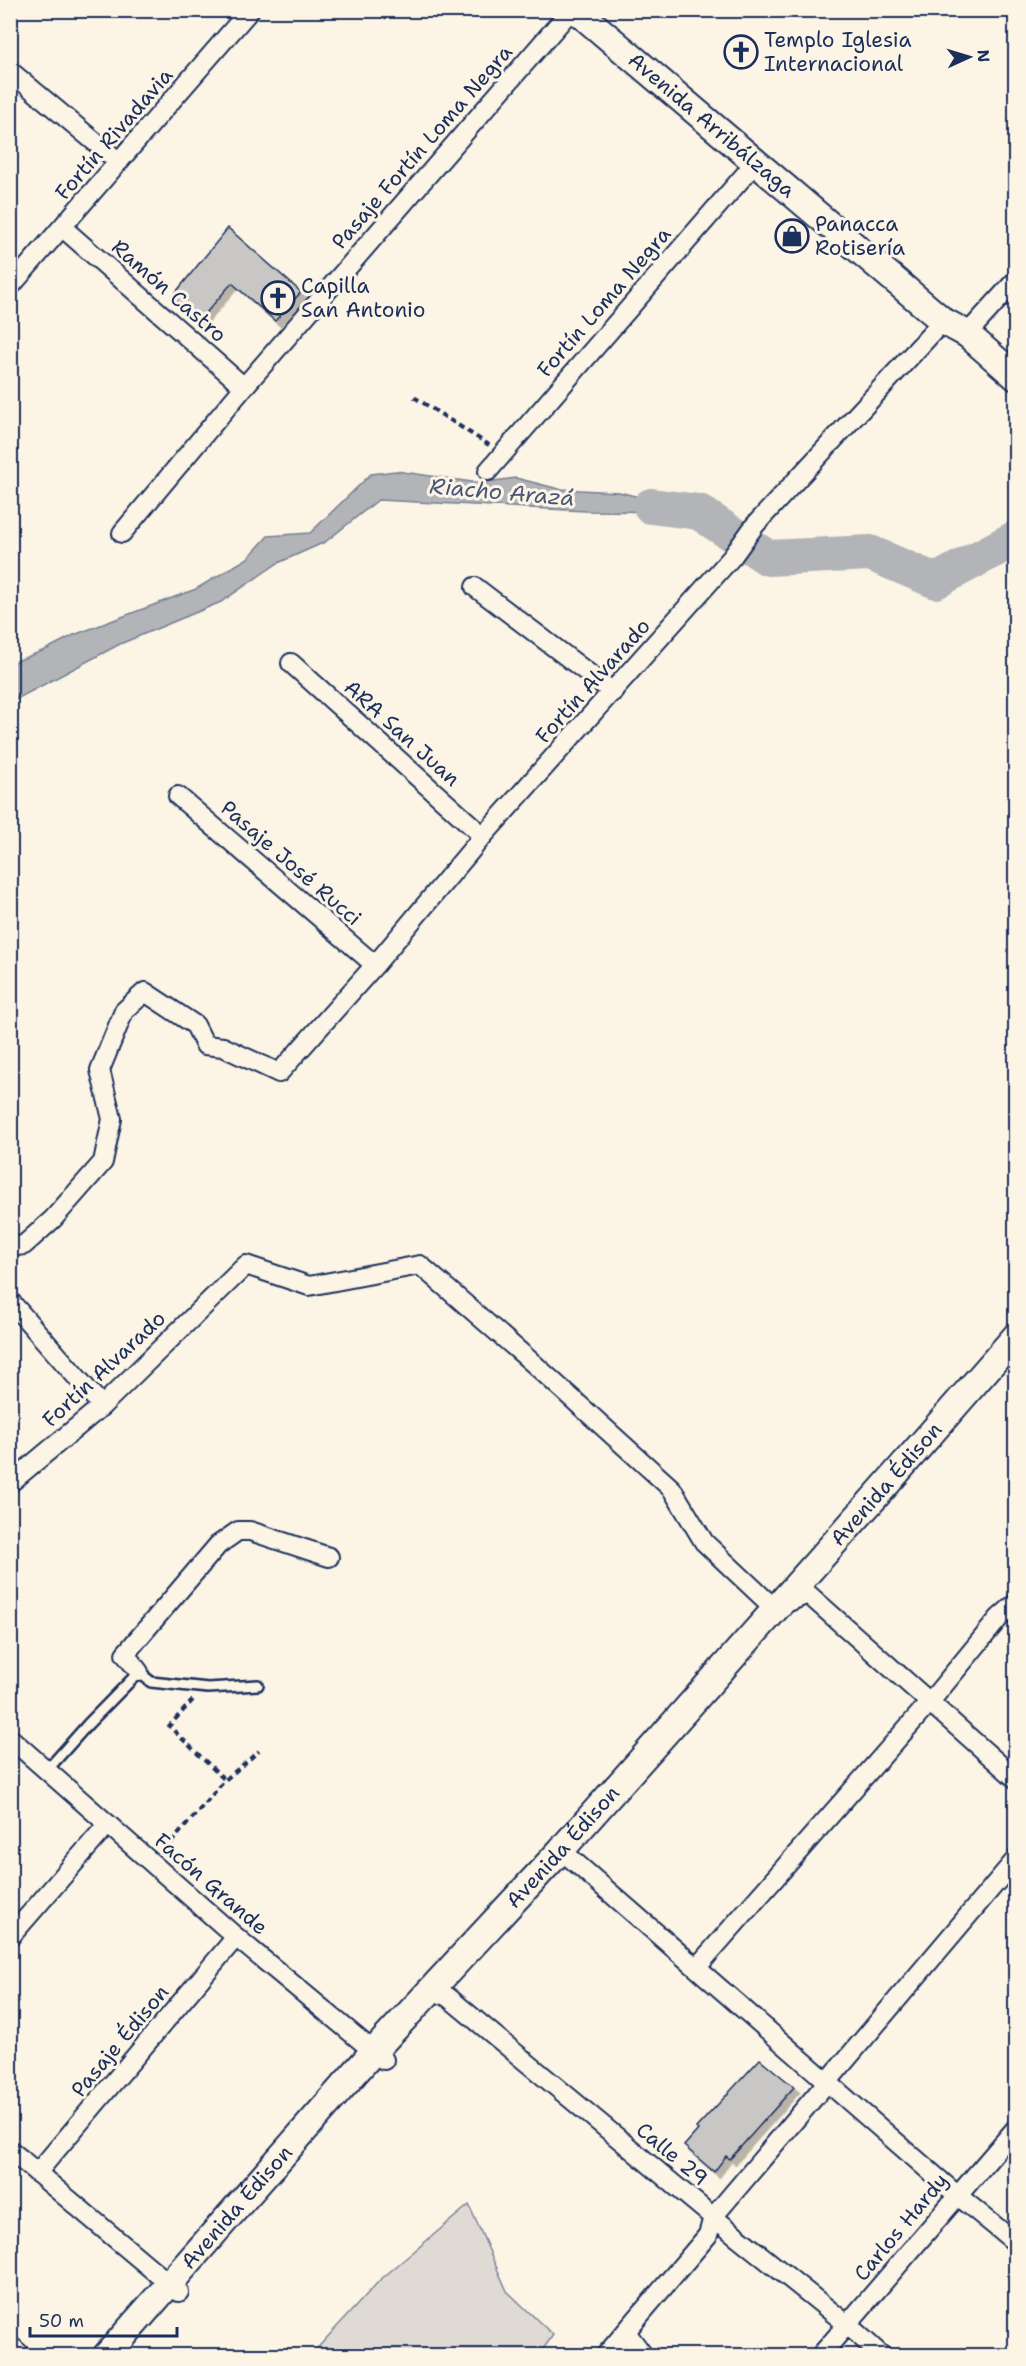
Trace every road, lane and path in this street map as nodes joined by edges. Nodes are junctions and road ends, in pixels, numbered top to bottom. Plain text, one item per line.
1 (250, 10) edge
2 (571, 10) edge
3 (576, 10) edge
4 (10, 71) edge
5 (118, 162) junction
6 (755, 163) junction
7 (63, 228) junction
8 (1016, 280) edge
9 (10, 287) edge
10 (943, 321) junction
11 (967, 334) junction
12 (1016, 377) edge
13 (244, 387) junction
14 (414, 398) dead end
15 (502, 454) junction
16 (488, 471) dead end
17 (122, 533) dead end
18 (474, 587) dead end
19 (291, 663) dead end
20 (613, 692) junction
21 (178, 796) dead end
22 (483, 837) junction
23 (375, 965) junction
24 (10, 1247) edge
25 (10, 1301) edge
26 (1015, 1348) edge
27 (102, 1406) junction
28 (10, 1483) edge
29 (329, 1557) dead end
30 (808, 1594) junction
31 (1016, 1603) edge
32 (774, 1608) junction
33 (139, 1672) junction
34 (258, 1685) dead end
35 (205, 1688) junction
36 (929, 1703) junction
37 (10, 1738) edge
38 (259, 1751) dead end
39 (48, 1769) junction
40 (1016, 1779) edge
41 (225, 1780) junction
42 (108, 1824) junction
43 (567, 1854) junction
44 (1016, 1859) edge
45 (154, 1863) junction
46 (10, 1937) edge
47 (236, 1937) junction
48 (698, 1967) junction
49 (440, 1993) junction
50 (379, 2056) junction
51 (827, 2081) junction
52 (1016, 2128) edge
53 (10, 2150) edge
54 (37, 2173) junction
55 (957, 2195) junction
56 (713, 2217) junction
57 (1016, 2243) edge
58 (174, 2287) junction
59 (848, 2325) junction
60 (626, 2332) junction
61 (10, 2345) edge
62 (22, 2355) edge
63 (106, 2355) edge
64 (123, 2355) edge
65 (605, 2355) edge
66 (645, 2355) edge
67 (820, 2355) edge
68 (882, 2355) edge

1 - 5 street, Fortín Rivadavia
2 - 13 street, Pasaje Fortín Loma Negra
3 - 6 main road, Avenida Arribálzaga
4 - 5 street
5 - 7 street, Fortín Rivadavia
6 - 10 main road, Avenida Arribálzaga
6 - 15 street, Fortín Loma Negra
7 - 9 street, Fortín Rivadavia
7 - 13 street, Ramón Castro
8 - 11 street
10 - 11 main road, Avenida Arribálzaga
10 - 20 street, Fortín Alvarado
11 - 12 main road, Avenida Arribálzaga
13 - 17 street, Pasaje Fortín Loma Negra
14 - 15 path
15 - 16 street, Fortín Loma Negra
18 - 20 street
19 - 22 street, ARA San Juan
20 - 22 street, Fortín Alvarado
21 - 23 street, Pasaje José Rucci
22 - 23 street, Fortín Alvarado
23 - 24 street, Fortín Alvarado
25 - 27 street
26 - 30 main road, Avenida Édison
26 - 32 main road, Avenida Édison
27 - 28 street, Fortín Alvarado
27 - 32 street, Fortín Alvarado
29 - 33 street
30 - 32 street
30 - 36 street
30 - 43 main road, Avenida Édison
31 - 36 street
32 - 43 main road, Avenida Édison
33 - 35 lane
33 - 39 lane
34 - 35 lane
35 - 41 path
36 - 40 street
36 - 48 street
37 - 39 street, Facón Grande
38 - 41 path
39 - 42 street, Facón Grande
41 - 45 path
42 - 45 street, Facón Grande
42 - 46 street
43 - 48 street
43 - 49 main road, Avenida Édison
44 - 51 street
45 - 47 street, Facón Grande
47 - 50 street, Facón Grande
47 - 54 street, Pasaje Édison
48 - 51 street
49 - 50 main road, Avenida Édison
49 - 56 street, Calle 29
50 - 58 main road, Avenida Édison
51 - 55 street
51 - 56 street
52 - 55 street, Carlos Hardy
53 - 54 street
54 - 58 street
55 - 57 street
55 - 59 street, Carlos Hardy
56 - 59 street, Calle 29
56 - 60 street
58 - 63 main road, Avenida Édison
58 - 64 main road, Avenida Édison
59 - 67 street, Carlos Hardy
59 - 68 street, Calle 29
60 - 65 street
60 - 66 street
61 - 62 street

